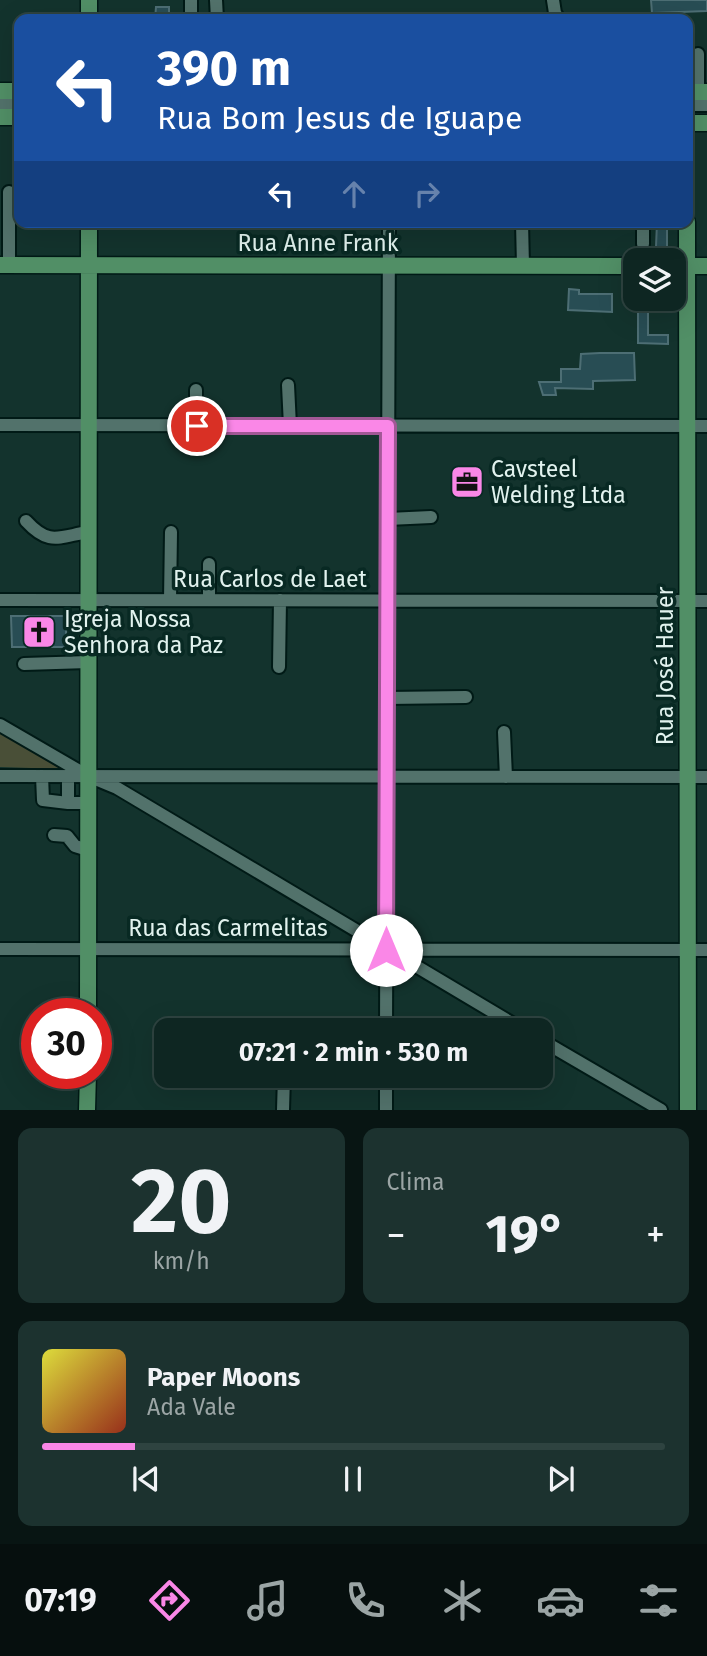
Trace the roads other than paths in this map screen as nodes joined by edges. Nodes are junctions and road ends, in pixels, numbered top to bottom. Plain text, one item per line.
1 (698, 54) edge
2 (697, 97) edge
3 (9, 192) dead end
4 (89, 228) edge
5 (389, 228) edge
6 (522, 228) edge
7 (643, 228) edge
8 (686, 228) edge
9 (643, 244) dead end
10 (683, 248) edge
11 (4, 265) edge
12 (89, 265) junction
13 (388, 266) junction
14 (523, 266) junction
15 (623, 266) edge
16 (686, 266) edge
17 (707, 266) edge
18 (683, 311) edge
19 (288, 385) dead end
20 (196, 390) dead end
21 (0, 425) edge
22 (89, 425) junction
23 (197, 426) junction
24 (290, 426) junction
25 (388, 426) junction
26 (688, 426) junction
27 (707, 426) edge
28 (431, 517) dead end
29 (388, 519) junction
30 (26, 521) dead end
31 (171, 531) dead end
32 (88, 532) junction
33 (209, 564) dead end
34 (0, 600) edge
35 (88, 600) junction
36 (170, 600) junction
37 (209, 600) junction
38 (280, 600) junction
39 (387, 601) junction
40 (687, 601) junction
41 (707, 601) edge
42 (88, 662) junction
43 (24, 664) dead end
44 (279, 667) dead end
45 (466, 697) dead end
46 (387, 698) junction
47 (0, 725) edge
48 (504, 732) dead end
49 (0, 776) edge
50 (42, 776) junction
51 (68, 776) junction
52 (88, 776) junction
53 (387, 776) junction
54 (506, 777) junction
55 (687, 777) junction
56 (707, 777) edge
57 (68, 803) junction
58 (88, 803) junction
59 (54, 835) dead end
60 (88, 850) junction
61 (0, 949) edge
62 (88, 949) junction
63 (386, 950) junction
64 (688, 950) junction
65 (707, 950) edge
66 (88, 998) edge
67 (386, 1018) edge
68 (504, 1018) edge
69 (553, 1047) edge
70 (284, 1088) edge
71 (386, 1088) edge
72 (88, 1089) edge
73 (88, 1110) edge
74 (283, 1110) edge
75 (386, 1110) edge
76 (661, 1110) edge
77 (688, 1110) edge

1 - 2 street
3 - 11 street
4 - 12 main road
5 - 13 street
6 - 14 street
7 - 9 street
8 - 10 main road, Rua José Hauer
11 - 12 main road, Rua Anne Frank
12 - 13 main road, Rua Anne Frank
12 - 22 main road
13 - 14 main road, Rua Anne Frank
13 - 25 street
14 - 15 main road, Rua Anne Frank
16 - 17 main road
18 - 26 main road, Rua José Hauer
19 - 24 street
20 - 23 street
21 - 22 street
22 - 23 street
22 - 32 main road
23 - 24 street
24 - 25 street
25 - 26 street
25 - 29 street
26 - 27 street
26 - 40 main road, Rua José Hauer
28 - 29 street
29 - 39 street
30 - 32 street
31 - 36 street
32 - 35 main road
33 - 37 street
34 - 35 street, Rua Carlos de Laet
35 - 36 street, Rua Carlos de Laet
35 - 42 main road
36 - 37 street, Rua Carlos de Laet
37 - 38 street, Rua Carlos de Laet
38 - 39 street, Rua Carlos de Laet
38 - 44 street
39 - 40 street, Rua Carlos de Laet
39 - 46 street
40 - 41 street, Rua Carlos de Laet
40 - 55 main road, Rua José Hauer
42 - 43 street
42 - 52 main road
45 - 46 street
46 - 53 street
47 - 52 street
48 - 54 street
49 - 50 street
50 - 51 street
50 - 57 street
51 - 52 street
51 - 57 street
52 - 53 street
52 - 58 main road
52 - 63 street
53 - 54 street
53 - 63 street
54 - 55 street
55 - 56 street
55 - 64 main road, Rua José Hauer
57 - 58 street
58 - 60 main road
59 - 60 street
60 - 62 main road
61 - 62 street, Rua das Carmelitas
62 - 63 street, Rua das Carmelitas
62 - 66 main road
63 - 64 street, Rua das Carmelitas
63 - 67 street
63 - 68 street
64 - 65 street, Rua das Carmelitas
64 - 77 main road, Rua José Hauer
69 - 76 street
70 - 74 street
71 - 75 street
72 - 73 main road

